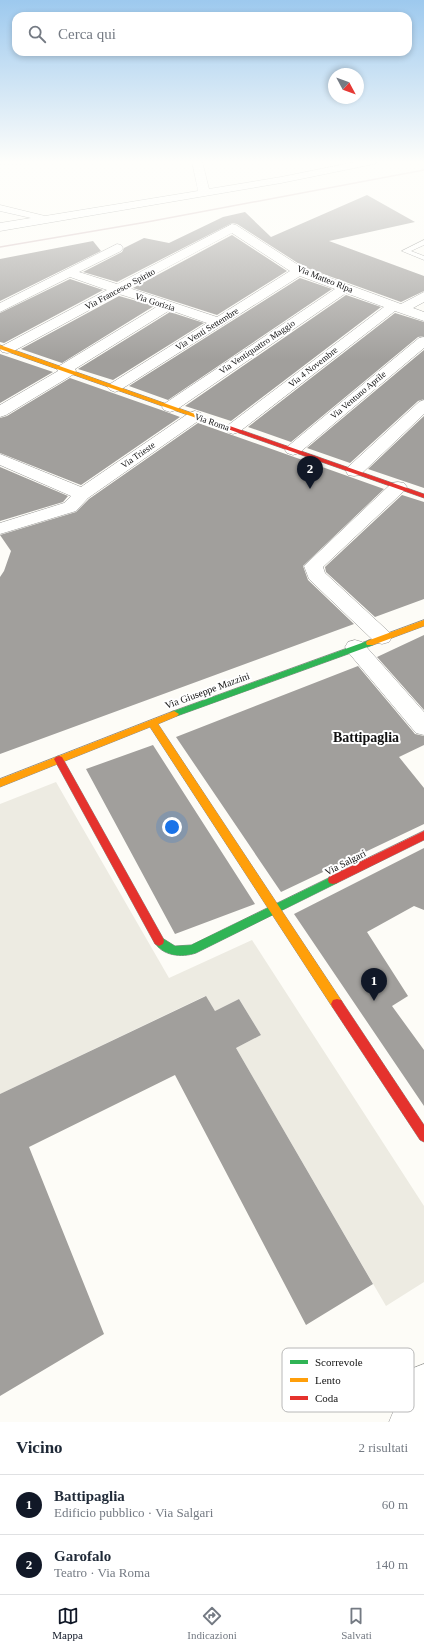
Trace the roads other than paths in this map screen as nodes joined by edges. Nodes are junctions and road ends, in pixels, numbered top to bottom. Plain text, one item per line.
1 (232, 228) joint
2 (424, 242) edge
3 (117, 248) dead end
4 (424, 258) edge
5 (299, 271) junction
6 (68, 273) junction
7 (344, 288) junction
8 (117, 290) junction
9 (424, 296) edge
10 (168, 306) junction
11 (398, 307) junction
12 (0, 308) edge
13 (424, 317) edge
14 (219, 322) junction
15 (424, 340) edge
16 (4, 348) edge
17 (67, 370) junction
18 (115, 387) junction
19 (424, 405) edge
20 (170, 407) junction
21 (0, 412) edge
22 (195, 416) junction
23 (234, 429) junction
24 (293, 450) junction
25 (0, 459) edge
26 (354, 471) junction
27 (398, 487) junction
28 (82, 494) junction
29 (424, 496) edge
30 (0, 529) edge
31 (424, 623) edge
32 (382, 637) junction
33 (355, 647) junction
34 (152, 722) junction
35 (424, 727) edge
36 (59, 759) junction
37 (0, 783) edge
38 (424, 835) edge
39 (275, 909) junction
40 (424, 1136) edge
41 (424, 1382) edge
42 (414, 1407) edge
43 (412, 1412) edge
44 (408, 1422) edge

1 - 5 street, Via Matteo Ripa
1 - 8 street, Via Francesco Spirito
2 - 4 lane
3 - 6 street
5 - 7 street, Via Matteo Ripa
5 - 14 street, Via Venti Settembre
6 - 8 street, Via Gorizia
6 - 12 street
7 - 11 street, Via Matteo Ripa
7 - 20 street, Via Ventiquattro Maggio
8 - 10 street, Via Gorizia
8 - 16 street, Via Francesco Spirito
9 - 11 street, Via 4 Novembre
10 - 14 street, Via Gorizia
10 - 17 street
11 - 13 street, Via Matteo Ripa
11 - 23 street, Via 4 Novembre
14 - 18 street, Via Venti Settembre
15 - 24 street, Via Ventuno Aprile
16 - 17 main road, Via Roma
17 - 18 main road, Via Roma
17 - 21 street
18 - 20 main road, Via Roma
19 - 26 street
20 - 22 main road, Via Roma
22 - 23 main road, Via Roma
22 - 28 street, Via Trieste
23 - 24 main road, Via Roma
24 - 26 main road, Via Roma
25 - 28 street
26 - 27 main road, Via Roma
27 - 29 main road, Via Roma
27 - 32 street
28 - 30 street, Via Trieste
31 - 32 main road, Via Giuseppe Mazzini
32 - 33 main road, Via Giuseppe Mazzini
33 - 34 main road, Via Giuseppe Mazzini
33 - 35 street
34 - 36 main road, Via Giuseppe Mazzini
34 - 39 main road
36 - 37 main road, Via Giuseppe Mazzini
36 - 39 main road, Via Salgari
38 - 39 main road, Via Salgari
39 - 40 main road
41 - 42 street
43 - 44 street

